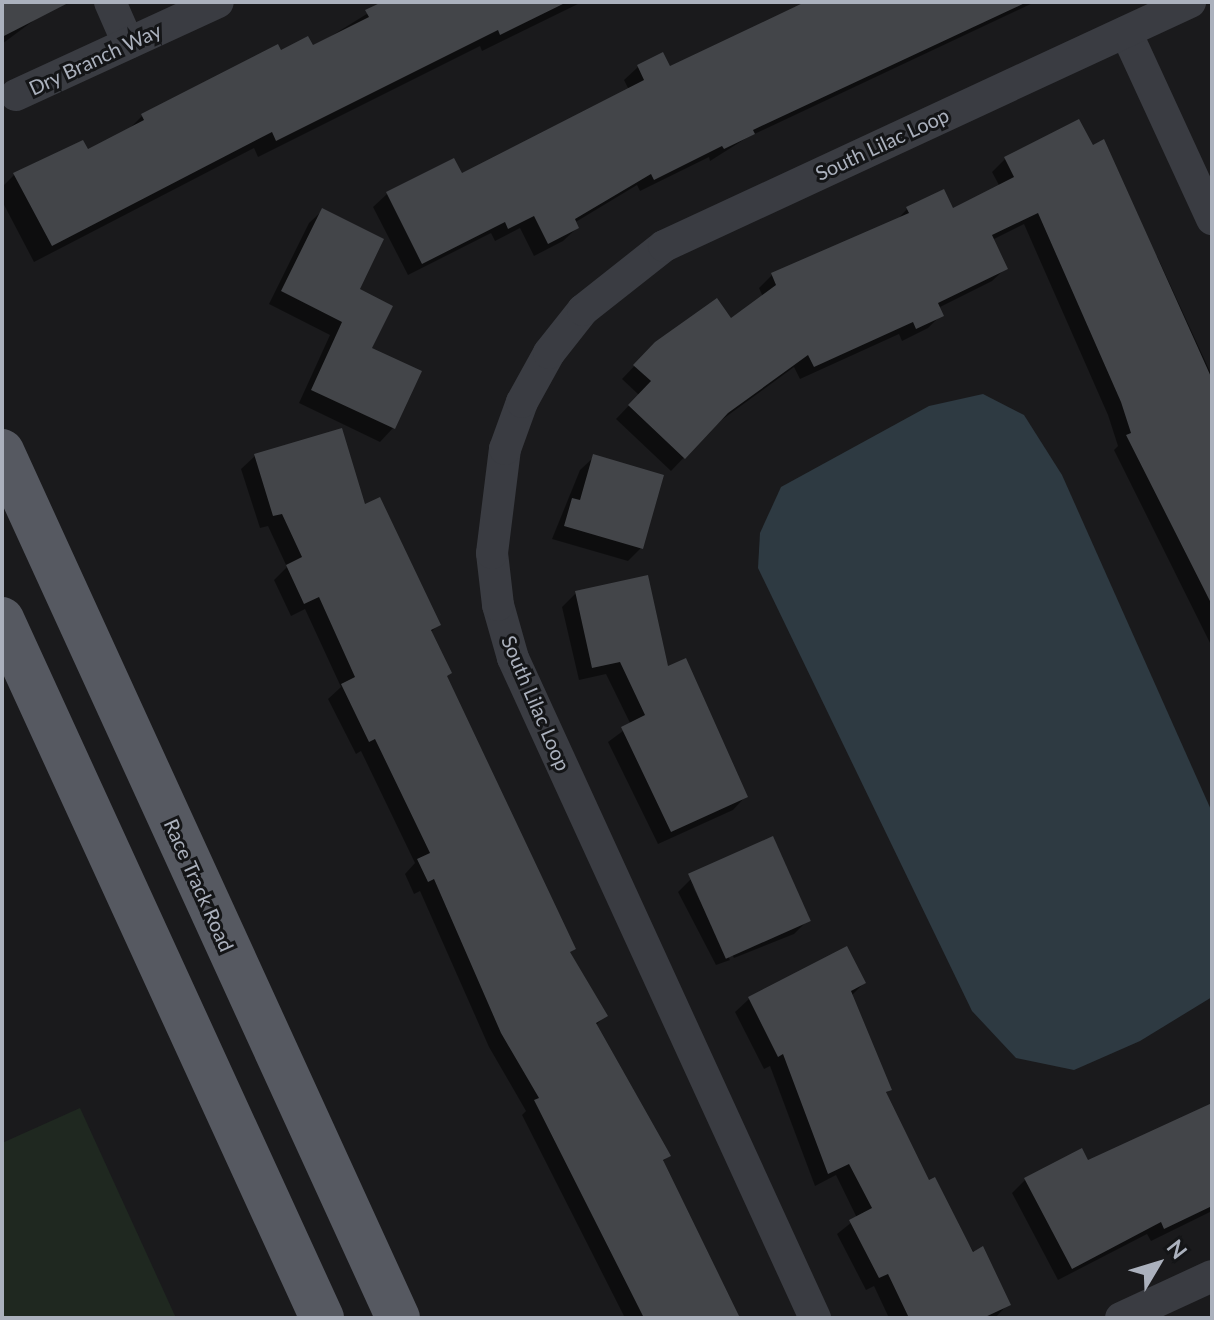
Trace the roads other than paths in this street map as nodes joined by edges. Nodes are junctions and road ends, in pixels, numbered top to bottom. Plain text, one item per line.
1 (110, 2) edge
2 (218, 2) edge
3 (1190, 2) edge
4 (1126, 32) junction
5 (128, 43) junction
6 (16, 95) dead end
7 (1212, 219) edge
8 (2, 451) edge
9 (2, 619) edge
10 (1212, 1276) edge
11 (322, 1318) edge
12 (398, 1318) edge
13 (815, 1318) edge
14 (1121, 1318) edge

1 - 5 street
2 - 5 street, Dry Branch Way
3 - 4 street, South Lilac Loop
4 - 7 street
4 - 13 street, South Lilac Loop
5 - 6 street, Dry Branch Way
8 - 12 main road, Race Track Road
9 - 11 main road
10 - 14 street

